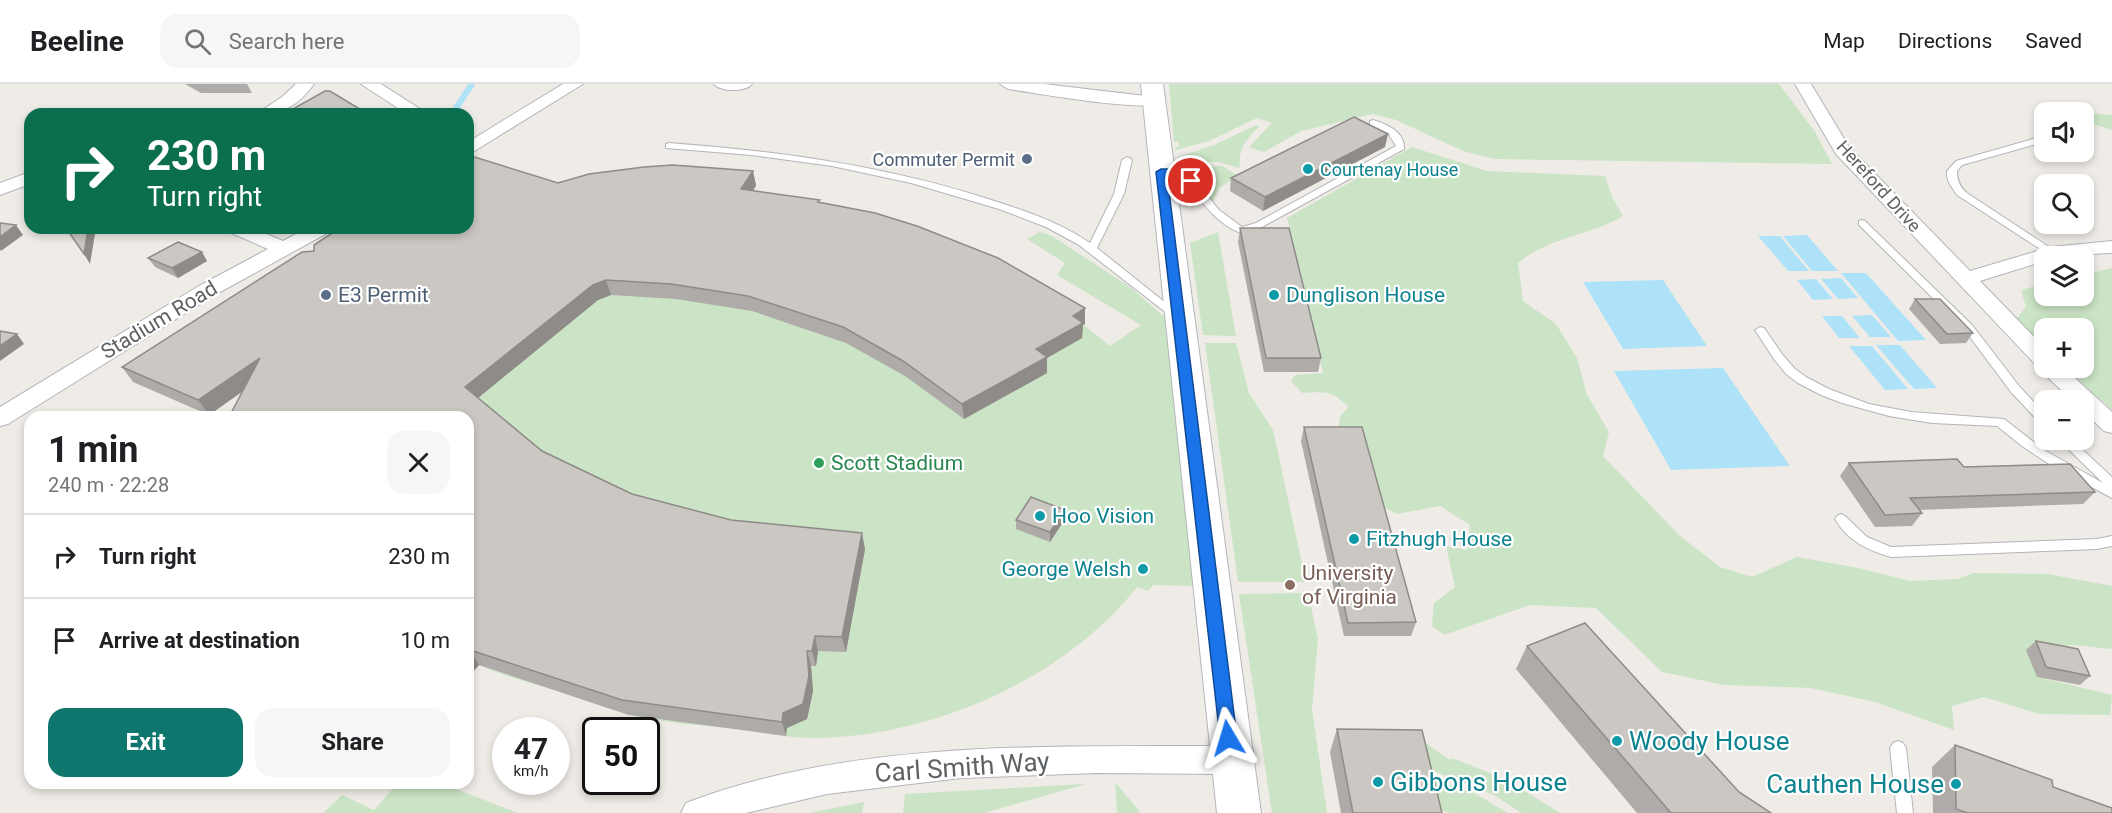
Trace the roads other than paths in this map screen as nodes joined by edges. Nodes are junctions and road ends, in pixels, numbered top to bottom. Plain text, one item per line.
1 (306, 84) edge
2 (369, 84) edge
3 (575, 84) edge
4 (722, 84) edge
5 (744, 84) edge
6 (1008, 84) edge
7 (1803, 84) edge
8 (1153, 93) edge
9 (276, 108) edge
10 (409, 108) edge
11 (1373, 123) dead end
12 (474, 142) edge
13 (2034, 142) edge
14 (669, 146) dead end
15 (1127, 160) dead end
16 (1161, 172) junction
17 (24, 180) edge
18 (0, 189) edge
19 (1862, 223) dead end
20 (250, 234) edge
21 (314, 234) edge
22 (2040, 246) edge
23 (2112, 247) edge
24 (2094, 249) edge
25 (1090, 250) junction
26 (292, 252) junction
27 (2034, 258) edge
28 (1966, 279) junction
29 (1178, 316) junction
30 (1760, 330) dead end
31 (2034, 350) edge
32 (2062, 378) edge
33 (2034, 409) edge
34 (0, 418) edge
35 (2112, 425) edge
36 (2076, 450) edge
37 (2112, 483) edge
38 (2112, 493) edge
39 (1841, 519) dead end
40 (2112, 541) edge
41 (1898, 748) dead end
42 (1231, 760) junction
43 (697, 813) edge
44 (1239, 813) edge
45 (1905, 813) edge

1 - 9 street
2 - 10 street
3 - 12 street
4 - 5 street
6 - 8 street
7 - 28 street, Hereford Drive
8 - 16 main road
11 - 16 lane
13 - 22 lane
14 - 25 lane
15 - 25 lane
16 - 29 main road
17 - 18 street
19 - 33 lane
20 - 26 street
21 - 26 street, Stadium Road
23 - 24 street
25 - 29 lane
26 - 34 street, Stadium Road
27 - 28 street
28 - 31 street, Hereford Drive
29 - 42 main road
30 - 38 lane
32 - 35 street
36 - 37 lane
39 - 40 lane
41 - 45 lane
42 - 43 street, Carl Smith Way
42 - 44 main road

